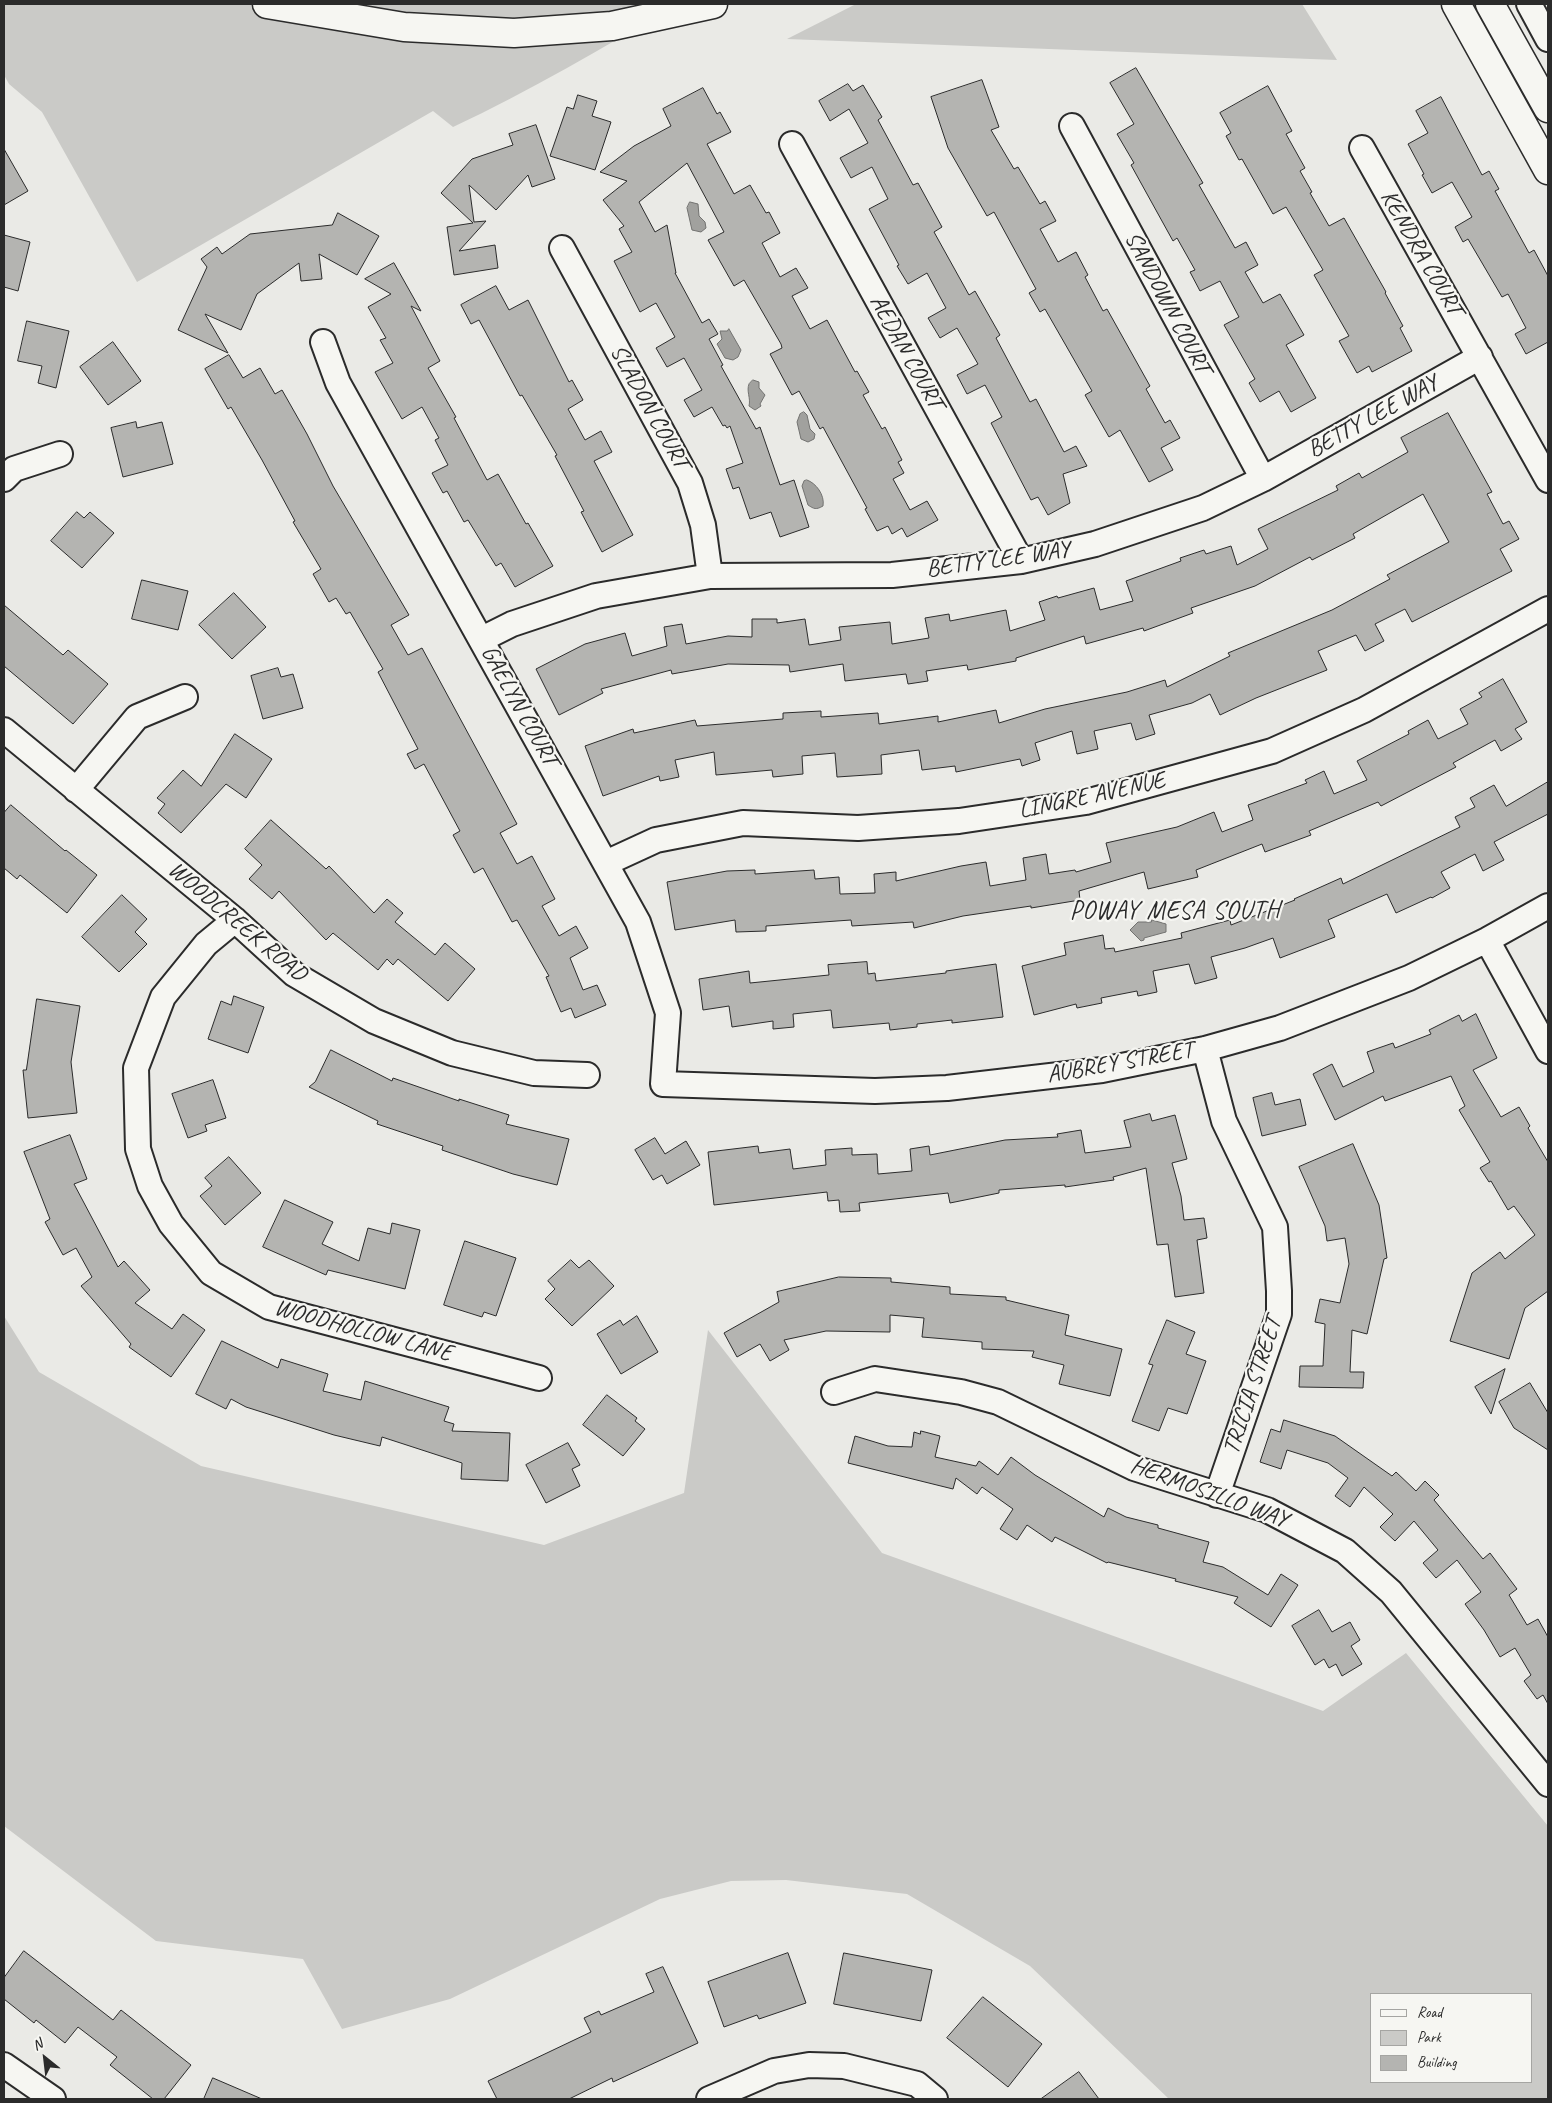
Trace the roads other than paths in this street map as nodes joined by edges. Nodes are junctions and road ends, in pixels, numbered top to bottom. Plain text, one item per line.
1 (267, 4) edge
2 (713, 4) edge
3 (1456, 4) edge
4 (1490, 4) edge
5 (1529, 4) edge
6 (1548, 39) edge
7 (1548, 108) edge
8 (1072, 126) dead end
9 (792, 144) dead end
10 (1362, 148) dead end
11 (1548, 170) edge
12 (562, 248) dead end
13 (323, 342) dead end
14 (1480, 357) junction
15 (60, 454) dead end
16 (4, 479) edge
17 (1263, 479) junction
18 (1548, 480) edge
19 (1021, 561) junction
20 (710, 576) junction
21 (1548, 609) edge
22 (482, 639) junction
23 (184, 697) dead end
24 (4, 730) edge
25 (76, 790) junction
26 (606, 863) junction
27 (1548, 906) edge
28 (235, 920) junction
29 (1487, 940) junction
30 (1205, 1049) junction
31 (1548, 1051) edge
32 (587, 1075) dead end
33 (663, 1084) joint
34 (538, 1378) dead end
35 (834, 1392) dead end
36 (1217, 1495) junction
37 (1548, 1784) edge
38 (4, 2065) edge
39 (53, 2099) edge
40 (710, 2099) edge
41 (936, 2099) edge

1 - 2 main road
3 - 11 main road
4 - 7 main road
5 - 6 street
8 - 17 street, SANDOWN COURT
9 - 19 street, AEDAN COURT
10 - 14 street, KENDRA COURT
12 - 20 street, SLADON COURT
13 - 22 street, GAELYN COURT
14 - 17 street, BETTY LEE WAY
14 - 18 street, KENDRA COURT
15 - 16 street
17 - 19 street, BETTY LEE WAY
19 - 20 street, BETTY LEE WAY
20 - 22 street, BETTY LEE WAY
21 - 26 street, LINGRE AVENUE
22 - 26 street, GAELYN COURT
23 - 25 street
24 - 25 street, WOODCREEK ROAD
25 - 28 street, WOODCREEK ROAD
26 - 33 street, GAELYN COURT
27 - 29 street, AUBREY STREET
28 - 32 street, WOODCREEK ROAD
28 - 34 street, WOODHOLLOW LANE
29 - 30 street, AUBREY STREET
29 - 31 street
30 - 33 street, AUBREY STREET
30 - 36 street, TRICIA STREET
35 - 36 street, HERMOSILLO WAY
36 - 37 street, HERMOSILLO WAY
38 - 39 street
40 - 41 street

